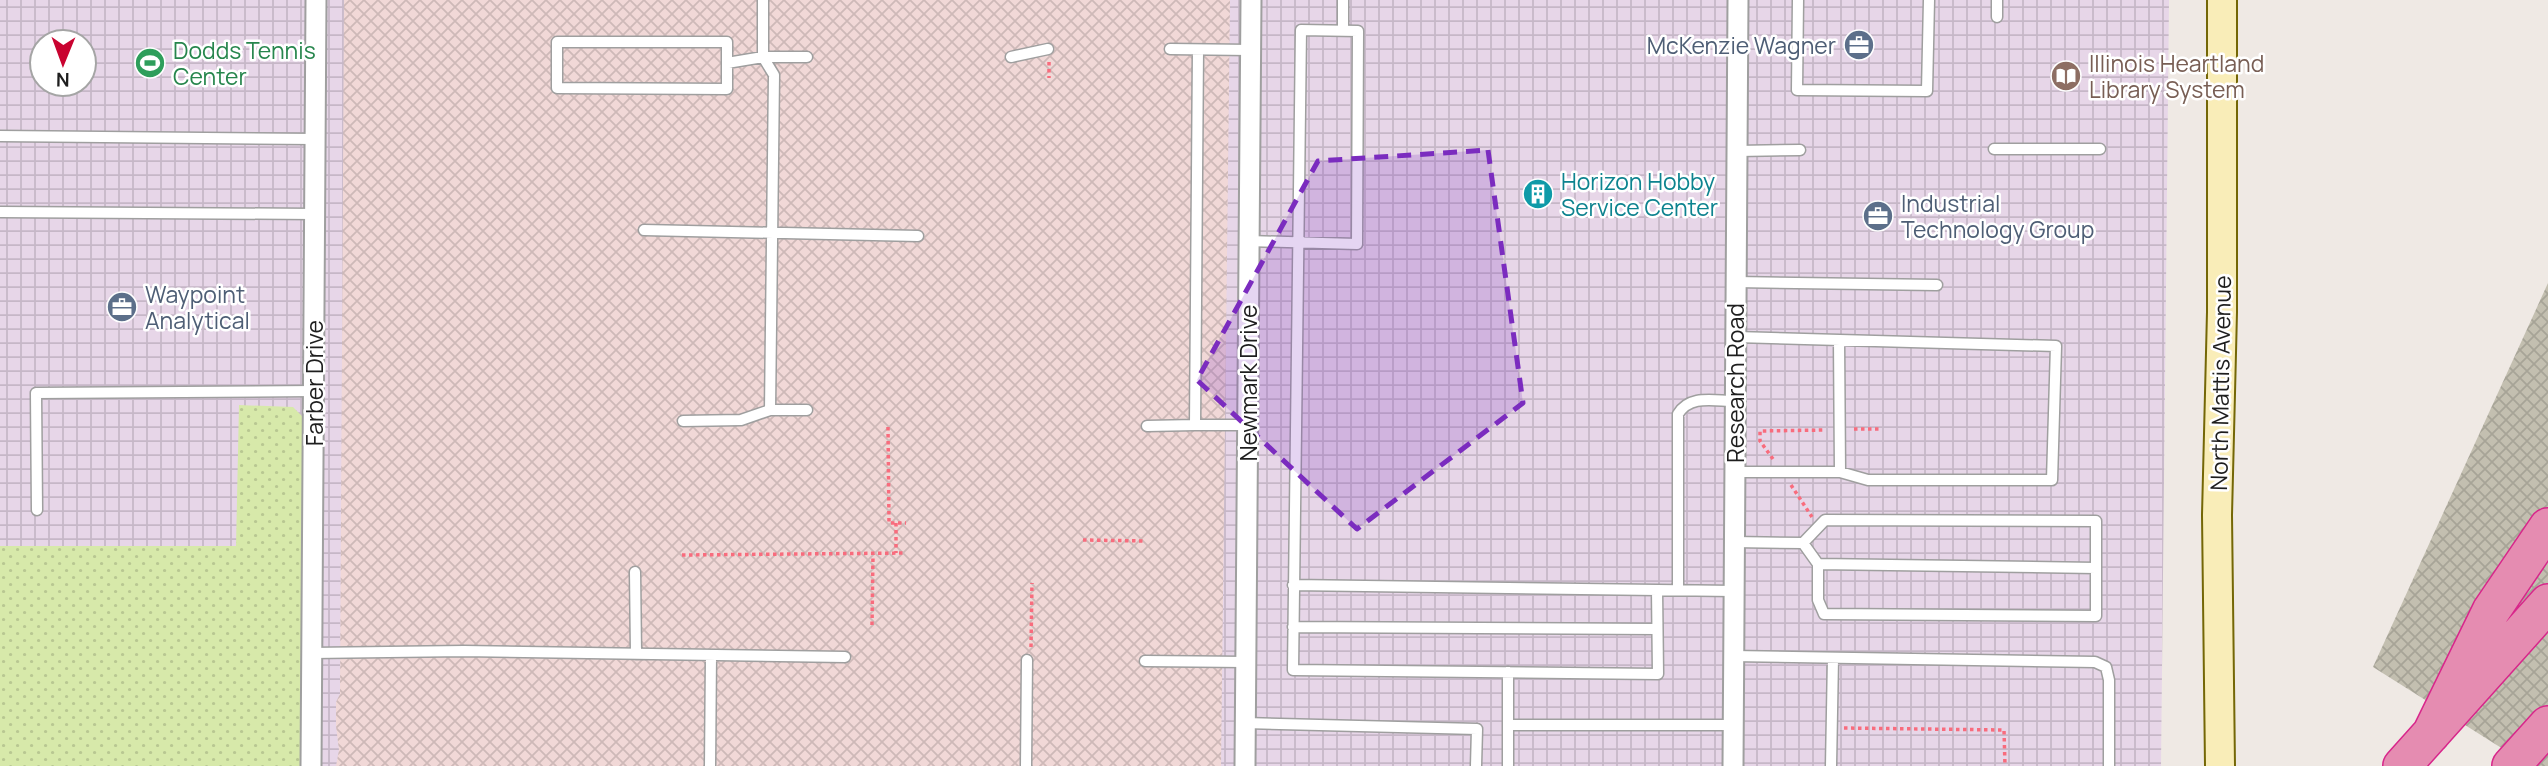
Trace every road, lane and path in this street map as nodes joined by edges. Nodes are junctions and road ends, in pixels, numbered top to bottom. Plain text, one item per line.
1 (316, 0) edge
2 (763, 0) edge
3 (1251, 0) edge
4 (1343, 0) edge
5 (1738, 0) edge
6 (1798, 0) edge
7 (1929, 0) edge
8 (1997, 0) edge
9 (2222, 0) edge
10 (1997, 18) dead end
11 (1343, 31) junction
12 (1048, 49) dead end
13 (1170, 49) dead end
14 (1198, 50) junction
15 (1250, 50) junction
16 (762, 57) junction
17 (807, 57) dead end
18 (1011, 57) dead end
19 (727, 63) junction
20 (0, 136) edge
21 (315, 139) junction
22 (1994, 149) dead end
23 (2100, 149) dead end
24 (1800, 150) dead end
25 (1737, 151) junction
26 (0, 212) edge
27 (315, 214) junction
28 (644, 230) dead end
29 (772, 234) junction
30 (918, 236) dead end
31 (1249, 241) junction
32 (1298, 243) junction
33 (1736, 282) junction
34 (1937, 285) dead end
35 (1736, 337) junction
36 (1839, 340) junction
37 (314, 391) junction
38 (1735, 401) junction
39 (771, 410) junction
40 (807, 410) dead end
41 (683, 421) dead end
42 (1195, 425) junction
43 (1247, 425) junction
44 (1147, 426) dead end
45 (888, 427) dead end
46 (1840, 429) junction
47 (1880, 429) dead end
48 (1735, 472) junction
49 (1784, 472) junction
50 (1840, 472) junction
51 (37, 510) dead end
52 (896, 523) junction
53 (906, 523) dead end
54 (1819, 526) junction
55 (2548, 527) edge
56 (1083, 540) dead end
57 (1146, 541) dead end
58 (1734, 542) junction
59 (1803, 543) junction
60 (896, 553) junction
61 (906, 553) dead end
62 (873, 554) junction
63 (682, 555) dead end
64 (1818, 564) junction
65 (2096, 568) junction
66 (635, 572) dead end
67 (1032, 583) dead end
68 (1293, 585) junction
69 (1657, 590) junction
70 (1678, 590) junction
71 (1734, 591) junction
72 (2548, 603) edge
73 (872, 625) dead end
74 (1293, 626) junction
75 (1657, 629) junction
76 (312, 653) junction
77 (636, 654) junction
78 (711, 655) junction
79 (1733, 656) junction
80 (845, 657) dead end
81 (1833, 658) junction
82 (1029, 660) joint
83 (1145, 661) dead end
84 (1245, 662) junction
85 (1508, 672) junction
86 (1245, 723) junction
87 (1508, 725) junction
88 (1733, 725) junction
89 (2548, 725) edge
90 (1832, 727) junction
91 (2431, 734) junction
92 (311, 766) edge
93 (710, 766) edge
94 (1026, 766) edge
95 (1245, 766) edge
96 (1476, 766) edge
97 (1508, 766) edge
98 (1733, 766) edge
99 (1831, 766) edge
100 (2005, 766) edge
101 (2109, 766) edge
102 (2220, 766) edge
103 (2402, 766) edge
104 (2511, 766) edge

1 - 21 street, Farber Drive
2 - 16 lane
3 - 15 street, Newmark Drive
4 - 11 lane
5 - 25 street, Research Road
6 - 7 lane
8 - 10 lane
9 - 102 street, North Mattis Avenue
11 - 32 lane
11 - 32 lane
12 - 18 lane
13 - 14 lane
14 - 15 lane
14 - 42 lane
15 - 31 street, Newmark Drive
16 - 17 lane
16 - 19 lane
16 - 29 lane
19 - 19 lane
20 - 21 lane
21 - 27 street, Farber Drive
22 - 23 lane
24 - 25 lane
25 - 33 street, Research Road
26 - 27 lane
27 - 37 street, Farber Drive
28 - 29 lane
29 - 30 lane
29 - 39 lane
31 - 32 lane
31 - 43 street, Newmark Drive
32 - 68 lane
33 - 34 lane
33 - 35 street, Research Road
35 - 36 lane
35 - 38 street, Research Road
36 - 46 lane
36 - 50 lane
37 - 51 lane
37 - 76 street, Farber Drive
38 - 48 street, Research Road
38 - 70 lane
39 - 40 lane
39 - 41 lane
42 - 43 lane
42 - 44 lane
43 - 84 street, Newmark Drive
45 - 52 path
46 - 47 path
46 - 49 path
46 - 50 lane
48 - 49 lane
48 - 58 street, Research Road
49 - 50 lane
49 - 54 path
52 - 53 path
52 - 60 path
54 - 59 lane
54 - 65 lane
55 - 91 highway
56 - 57 path
58 - 59 lane
58 - 71 street, Research Road
59 - 64 lane
60 - 61 path
60 - 62 path
62 - 63 path
62 - 73 path
64 - 65 lane
64 - 65 lane
66 - 77 lane
67 - 82 path
68 - 69 lane
68 - 74 lane
69 - 70 lane
69 - 75 lane
70 - 71 lane
71 - 79 street, Research Road
72 - 91 highway
74 - 75 lane
74 - 85 lane
75 - 85 lane
76 - 77 lane
76 - 92 street, Farber Drive
77 - 78 lane
78 - 80 lane
78 - 93 lane
79 - 81 lane
79 - 88 street, Research Road
81 - 90 lane
81 - 101 lane
82 - 94 lane
83 - 84 lane
84 - 86 street, Newmark Drive
85 - 87 lane
86 - 95 street, Newmark Drive
86 - 96 lane
87 - 88 lane
87 - 97 lane
88 - 98 street, Research Road
89 - 104 highway
90 - 99 lane
90 - 100 path
91 - 103 highway

